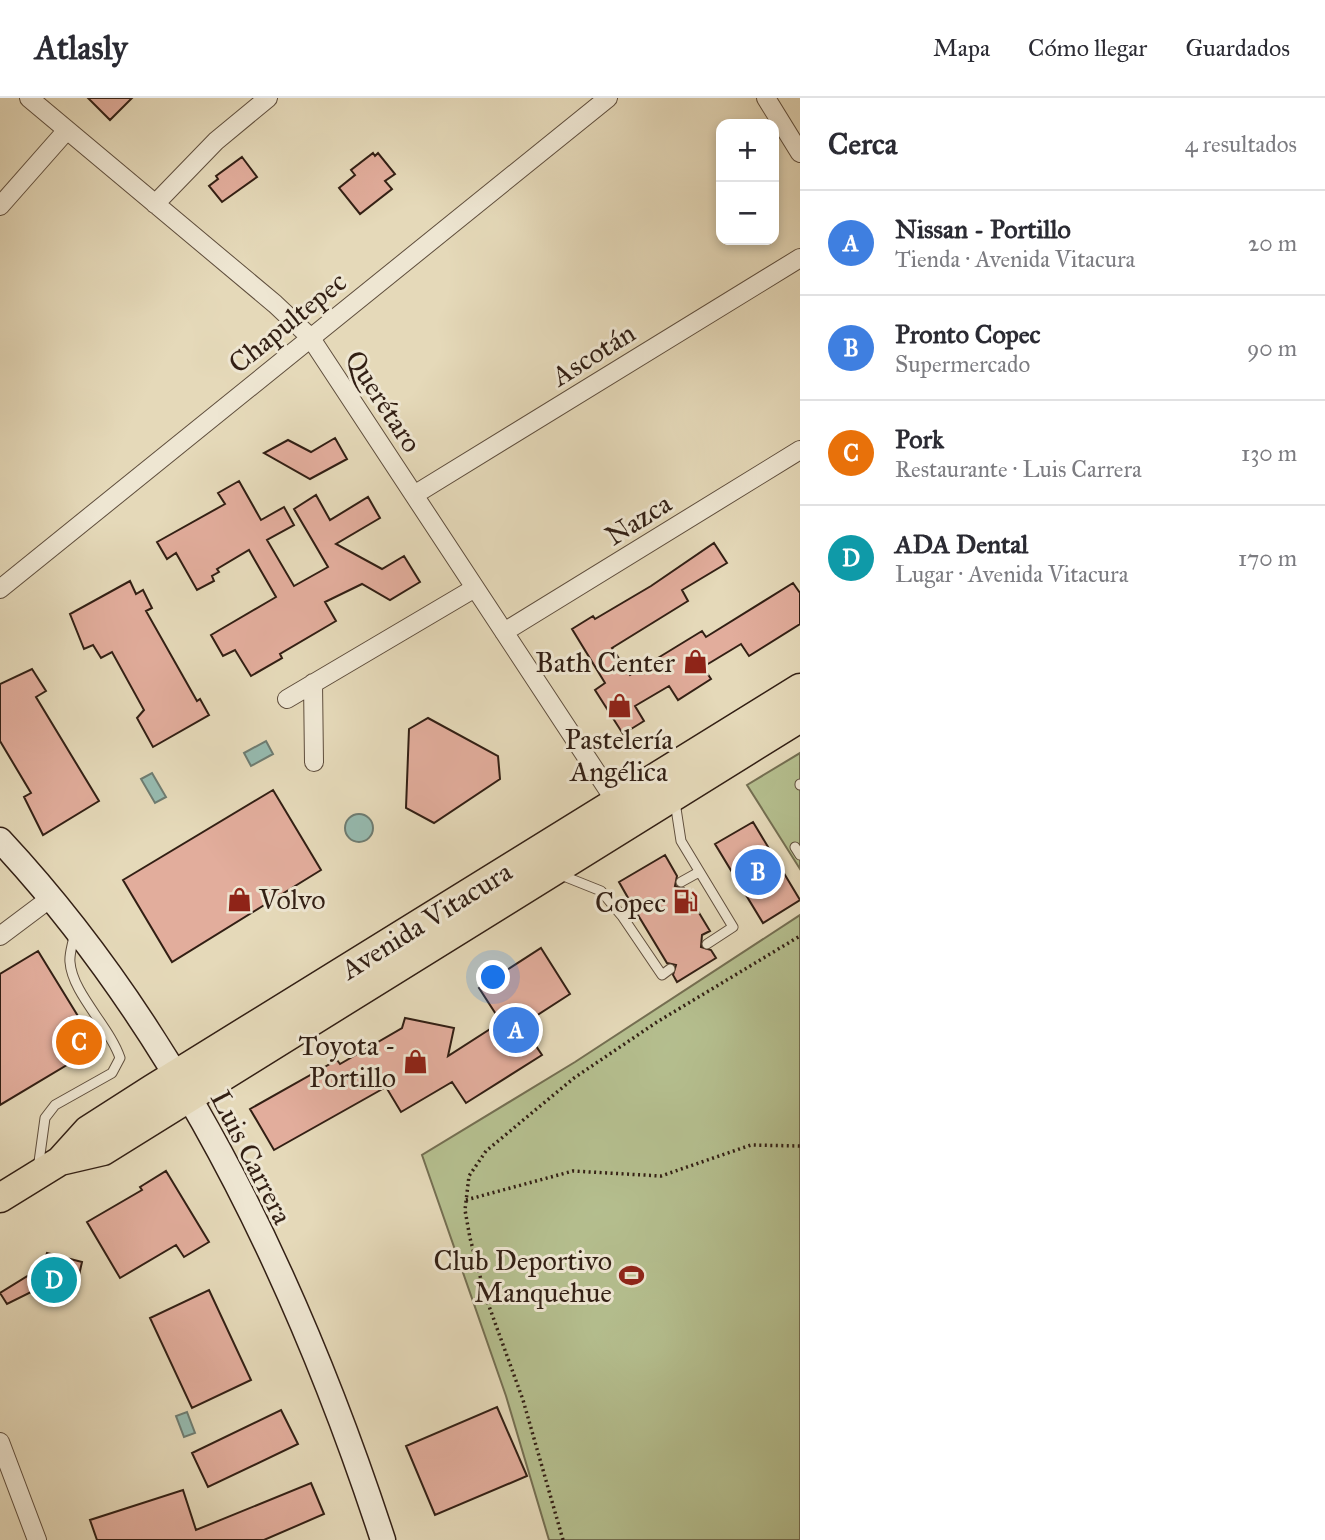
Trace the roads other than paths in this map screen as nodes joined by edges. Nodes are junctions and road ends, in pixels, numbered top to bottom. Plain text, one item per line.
1 (29, 98) edge
2 (268, 98) edge
3 (608, 98) edge
4 (766, 98) edge
5 (67, 130) junction
6 (800, 153) edge
7 (155, 204) junction
8 (0, 206) edge
9 (800, 258) edge
10 (310, 337) junction
11 (800, 450) edge
12 (414, 495) junction
13 (475, 588) junction
14 (0, 589) edge
15 (504, 632) junction
16 (313, 683) junction
17 (800, 688) edge
18 (287, 699) dead end
19 (800, 718) edge
20 (314, 762) dead end
21 (674, 796) junction
22 (616, 802) junction
23 (0, 840) edge
24 (553, 872) junction
25 (699, 872) junction
26 (681, 882) dead end
27 (52, 897) junction
28 (635, 909) dead end
29 (622, 916) junction
30 (76, 927) junction
31 (0, 936) edge
32 (707, 944) dead end
33 (670, 969) dead end
34 (181, 1086) junction
35 (49, 1168) junction
36 (0, 1198) edge
37 (0, 1442) edge
38 (37, 1540) edge
39 (383, 1540) edge

1 - 5 street, Querétaro
2 - 7 street
3 - 10 street, Chapultepec
4 - 6 street
5 - 7 street, Querétaro
5 - 8 street
7 - 10 street, Querétaro
9 - 12 street, Ascotán
10 - 12 street, Querétaro
10 - 14 street, Chapultepec
11 - 15 street, Nazca
12 - 13 street, Querétaro
13 - 15 street, Querétaro
13 - 16 street
15 - 22 street, Querétaro
16 - 18 street
16 - 20 street
17 - 22 main road, Avenida Vitacura
19 - 21 main road, Avenida Vitacura
21 - 24 main road, Avenida Vitacura
21 - 25 lane
22 - 34 main road, Avenida Vitacura
23 - 27 street, Luis Carrera
24 - 29 lane
24 - 34 main road, Avenida Vitacura
25 - 26 lane
25 - 32 lane
27 - 30 street, Luis Carrera
27 - 31 street
28 - 29 lane
29 - 33 lane
30 - 34 street, Luis Carrera
30 - 35 lane
34 - 35 main road, Avenida Vitacura
34 - 39 street, Luis Carrera
35 - 36 main road, Avenida Vitacura
37 - 38 street

